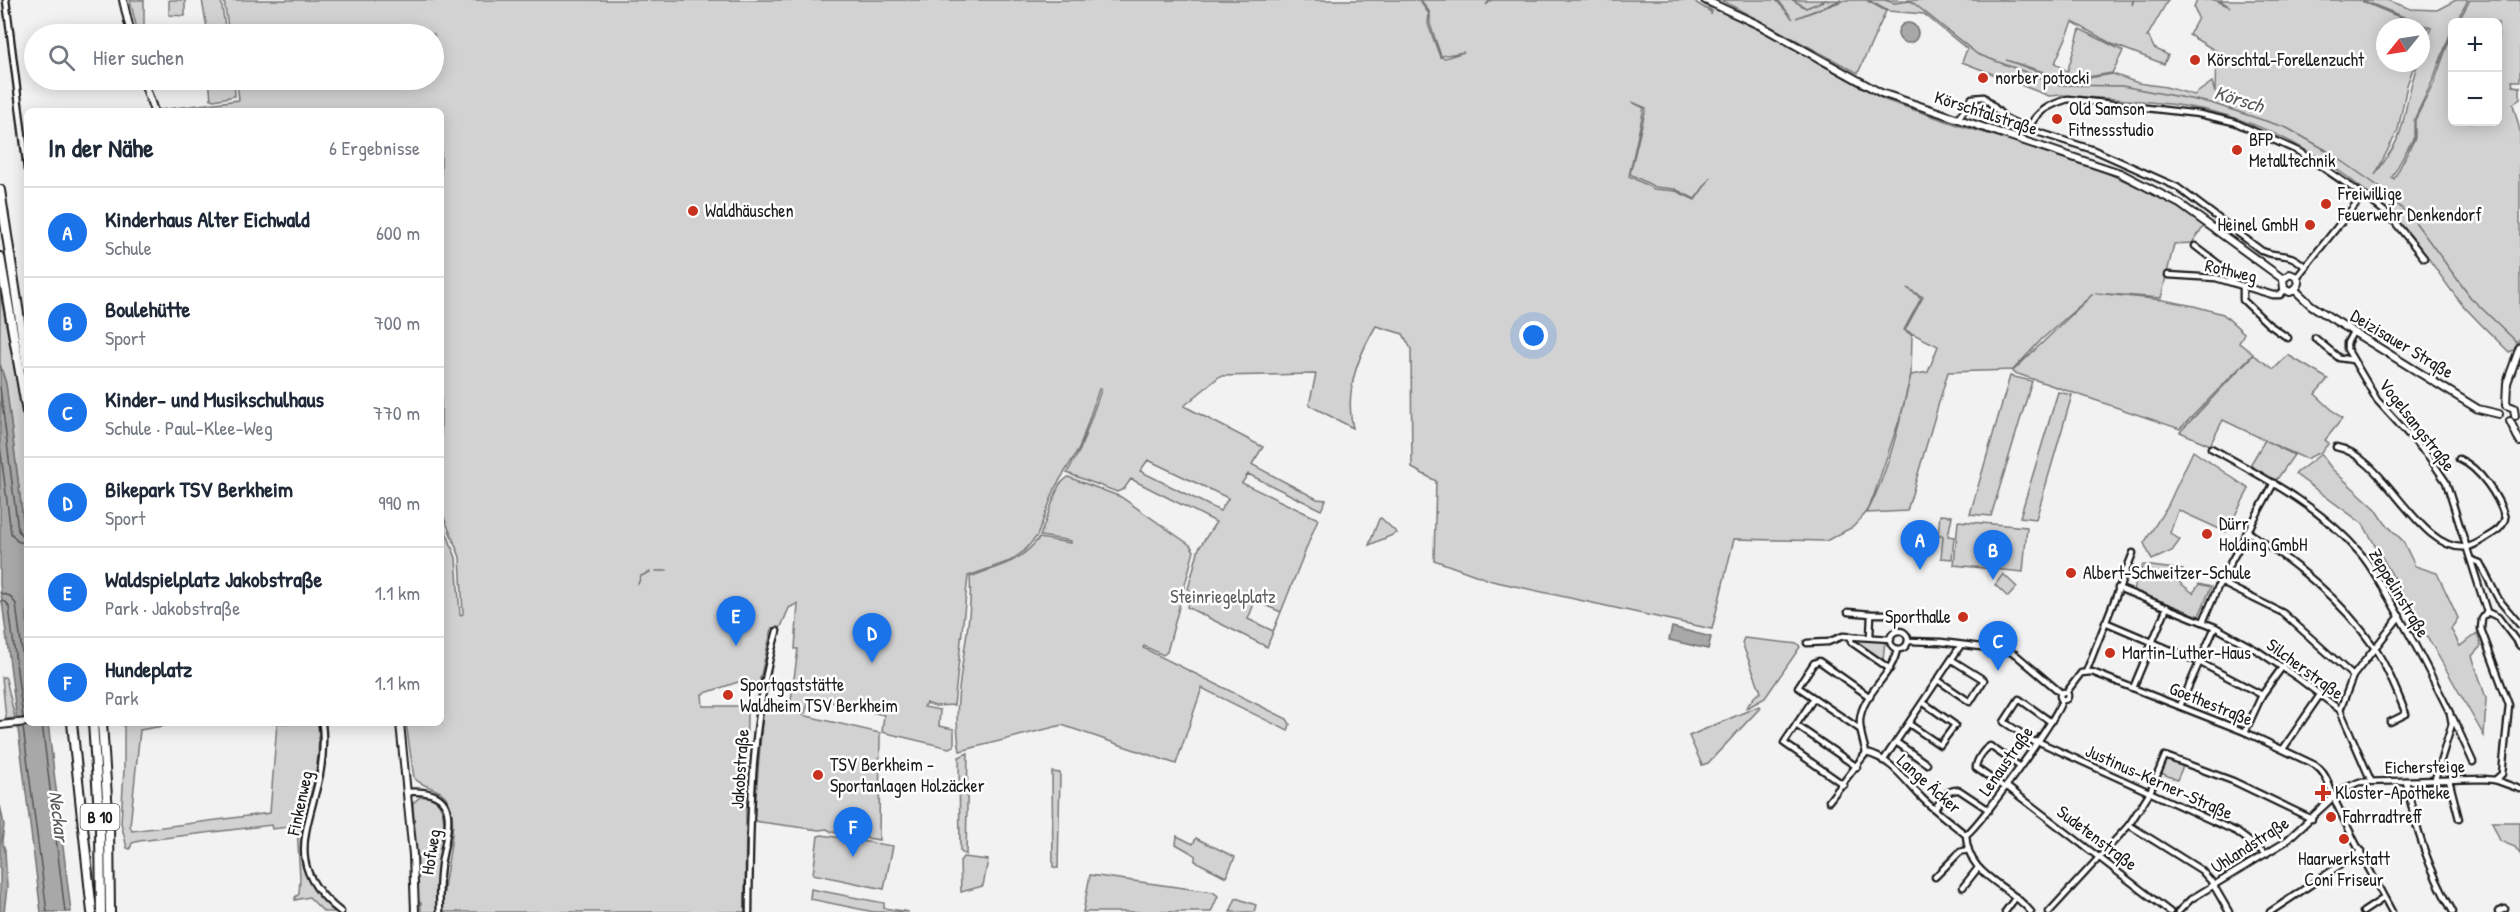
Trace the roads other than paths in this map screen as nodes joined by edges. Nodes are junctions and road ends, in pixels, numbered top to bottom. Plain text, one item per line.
1 (6, 0) edge
2 (123, 0) edge
3 (1705, 0) edge
4 (129, 24) edge
5 (147, 90) edge
6 (153, 108) edge
7 (24, 120) edge
8 (1958, 120) junction
9 (2028, 129) junction
10 (0, 190) edge
11 (2363, 195) junction
12 (2195, 246) dead end
13 (0, 257) edge
14 (2424, 258) dead end
15 (2305, 267) junction
16 (2168, 275) dead end
17 (2297, 277) junction
18 (2283, 279) junction
19 (2233, 283) junction
20 (2243, 287) junction
21 (2285, 290) junction
22 (2295, 290) junction
23 (2353, 332) junction
24 (2288, 338) dead end
25 (2315, 338) dead end
26 (24, 346) edge
27 (2519, 350) edge
28 (2353, 360) junction
29 (24, 395) edge
30 (2506, 405) junction
31 (2499, 414) junction
32 (2515, 418) edge
33 (2520, 442) edge
34 (2336, 447) dead end
35 (2211, 448) dead end
36 (2460, 459) dead end
37 (2274, 483) junction
38 (2247, 531) junction
39 (2467, 547) junction
40 (2133, 553) dead end
41 (2472, 560) junction
42 (2220, 582) junction
43 (2118, 588) junction
44 (2167, 607) junction
45 (1848, 612) dead end
46 (2487, 612) junction
47 (1871, 614) junction
48 (1887, 614) dead end
49 (2400, 616) junction
50 (2203, 621) junction
51 (2105, 622) junction
52 (2520, 625) edge
53 (2215, 627) junction
54 (777, 631) dead end
55 (1851, 636) junction
56 (1870, 637) junction
57 (1891, 639) junction
58 (1908, 641) junction
59 (1807, 643) dead end
60 (2152, 644) junction
61 (1961, 645) junction
62 (2520, 646) edge
63 (2374, 648) junction
64 (1897, 649) junction
65 (1952, 660) junction
66 (2199, 662) junction
67 (2283, 666) junction
68 (1890, 669) junction
69 (2086, 672) junction
70 (2354, 676) junction
71 (1939, 681) junction
72 (2133, 688) junction
73 (2063, 695) junction
74 (2262, 695) junction
75 (2320, 695) junction
76 (1870, 697) junction
77 (1814, 698) junction
78 (1924, 703) junction
79 (2180, 706) junction
80 (2340, 710) junction
81 (2450, 713) junction
82 (24, 722) edge
83 (2051, 722) junction
84 (2390, 722) dead end
85 (1909, 724) junction
86 (0, 725) edge
87 (1796, 725) junction
88 (72, 726) edge
89 (93, 726) edge
90 (102, 726) edge
91 (322, 726) edge
92 (399, 726) edge
93 (1861, 730) junction
94 (2245, 732) junction
95 (1896, 742) junction
96 (2036, 742) junction
97 (2283, 749) junction
98 (1866, 753) junction
99 (1883, 761) junction
100 (2473, 762) dead end
101 (1927, 764) dead end
102 (2019, 766) junction
103 (1857, 767) junction
104 (2435, 779) junction
105 (2449, 780) junction
106 (2495, 780) junction
107 (2371, 781) junction
108 (2406, 781) junction
109 (1844, 785) junction
110 (2006, 787) junction
111 (2520, 789) edge
112 (407, 792) junction
113 (2150, 792) junction
114 (2334, 797) junction
115 (1829, 801) dead end
116 (1935, 809) junction
117 (1989, 810) junction
118 (2312, 819) junction
119 (2458, 819) dead end
120 (2129, 825) junction
121 (1966, 835) junction
122 (1968, 850) junction
123 (2361, 851) junction
124 (2266, 854) junction
125 (2101, 858) junction
126 (1978, 868) junction
127 (1935, 877) dead end
128 (2213, 885) junction
129 (1963, 887) dead end
130 (2016, 897) junction
131 (2384, 898) junction
132 (2505, 909) dead end
133 (92, 912) edge
134 (100, 912) edge
135 (110, 912) edge
136 (341, 912) edge
137 (415, 912) edge
138 (440, 912) edge
139 (749, 912) edge
140 (2005, 912) edge
141 (2031, 912) edge
142 (2049, 912) edge
143 (2170, 912) edge
144 (2178, 912) edge
145 (2229, 912) edge
146 (2270, 912) edge
147 (2363, 912) edge
148 (2391, 912) edge
149 (2454, 912) edge
150 (2498, 912) edge

1 - 7 street
2 - 4 main road
3 - 8 main road, Körschtalstraße
5 - 6 main road
8 - 9 street
8 - 18 main road, Körschtalstraße
9 - 11 street
9 - 15 street
10 - 26 highway
11 - 14 street
11 - 15 street
12 - 19 street
13 - 29 highway
15 - 17 street
16 - 19 street, Rothweg
17 - 18 main road
17 - 22 main road
18 - 21 main road
19 - 20 street, Rothweg
20 - 21 street, Rothweg
20 - 24 street
21 - 22 main road
22 - 23 main road, Deizisauer Straße
23 - 28 street, Vogelsangstraße
23 - 31 main road, Deizisauer Straße
25 - 28 street
27 - 30 main road
28 - 39 street, Vogelsangstraße
30 - 31 main road
30 - 32 main road
31 - 32 main road
32 - 33 main road
34 - 39 street
35 - 37 street, Zeppelinstraße
36 - 39 street
37 - 38 street
37 - 49 street, Zeppelinstraße
38 - 42 street
38 - 63 street
39 - 41 street, Vogelsangstraße
40 - 43 street
41 - 46 street, Vogelsangstraße
41 - 52 street
42 - 50 street
42 - 70 street
43 - 44 street, Silcherstraße
43 - 51 street
44 - 50 street, Silcherstraße
44 - 60 street
45 - 47 street
46 - 62 street
46 - 106 street
47 - 48 street
47 - 56 street
49 - 63 street
49 - 81 street, Zeppelinstraße
50 - 53 street, Silcherstraße
51 - 60 street
51 - 69 street
53 - 66 street
53 - 67 street, Silcherstraße
54 - 139 street, Jakobstraße
55 - 56 street
55 - 59 street
55 - 68 street
56 - 57 street
57 - 58 street
57 - 64 street
58 - 61 street
58 - 64 street
60 - 66 street
60 - 72 street
61 - 65 street
61 - 73 street
63 - 70 street
63 - 84 street
64 - 68 street
65 - 71 street
65 - 71 street
66 - 74 street
66 - 79 street
67 - 74 street
67 - 75 street, Silcherstraße
68 - 76 street
69 - 72 street, Goethestraße
69 - 73 street
70 - 80 street
71 - 78 street
72 - 79 street, Goethestraße
73 - 83 street, Lenaustraße
74 - 94 street
75 - 80 street, Silcherstraße
75 - 97 street
76 - 77 street
76 - 93 street
77 - 87 street
77 - 93 street
78 - 85 street
78 - 85 street
79 - 94 street, Goethestraße
80 - 107 street, Silcherstraße
81 - 100 street, Zeppelinstraße
81 - 104 street
82 - 86 main road
83 - 96 street, Lenaustraße
83 - 96 street, Justinus-Kerner-Straße
85 - 95 street
87 - 103 street
87 - 109 street
88 - 133 highway
89 - 134 highway, B 10
90 - 135 highway, B 10
91 - 136 street, Finkenweg
92 - 112 main road
93 - 98 street
94 - 97 street, Goethestraße
95 - 99 street
95 - 101 street
96 - 102 street, Lenaustraße
96 - 113 street, Justinus-Kerner-Straße
97 - 114 street, Goethestraße
98 - 99 street, Lange Äcker
98 - 103 street
99 - 116 street, Lange Äcker
102 - 110 street, Lenaustraße
102 - 110 street, Sudetenstraße
103 - 109 street
104 - 105 street, Eichersteige
104 - 108 street, Eichersteige
105 - 106 street, Eichersteige
105 - 119 street
106 - 111 street, Eichersteige
107 - 108 street, Eichersteige
107 - 114 street, Eichersteige
108 - 149 street
109 - 115 street
110 - 117 street, Lenaustraße
110 - 125 street, Sudetenstraße
112 - 137 main road
112 - 138 street, Hofweg
113 - 118 street
113 - 120 street
113 - 124 street, Justinus-Kerner-Straße
114 - 118 street, Uhlandstraße
114 - 123 street, Goethestraße
116 - 117 street
116 - 121 street, Lange Äcker
117 - 121 street, Lenaustraße
118 - 124 street, Uhlandstraße
120 - 125 street
120 - 128 street
121 - 122 street, Lange Äcker
122 - 126 street, Lange Äcker
122 - 127 street
123 - 131 street, Goethestraße
123 - 146 street
124 - 128 street, Uhlandstraße
125 - 142 street
125 - 143 street, Sudetenstraße
126 - 129 street
126 - 130 street, Lange Äcker
128 - 144 street, Uhlandstraße
128 - 145 street
130 - 140 street
130 - 141 street, Lange Äcker
131 - 147 street
131 - 148 street, Goethestraße
132 - 150 street

